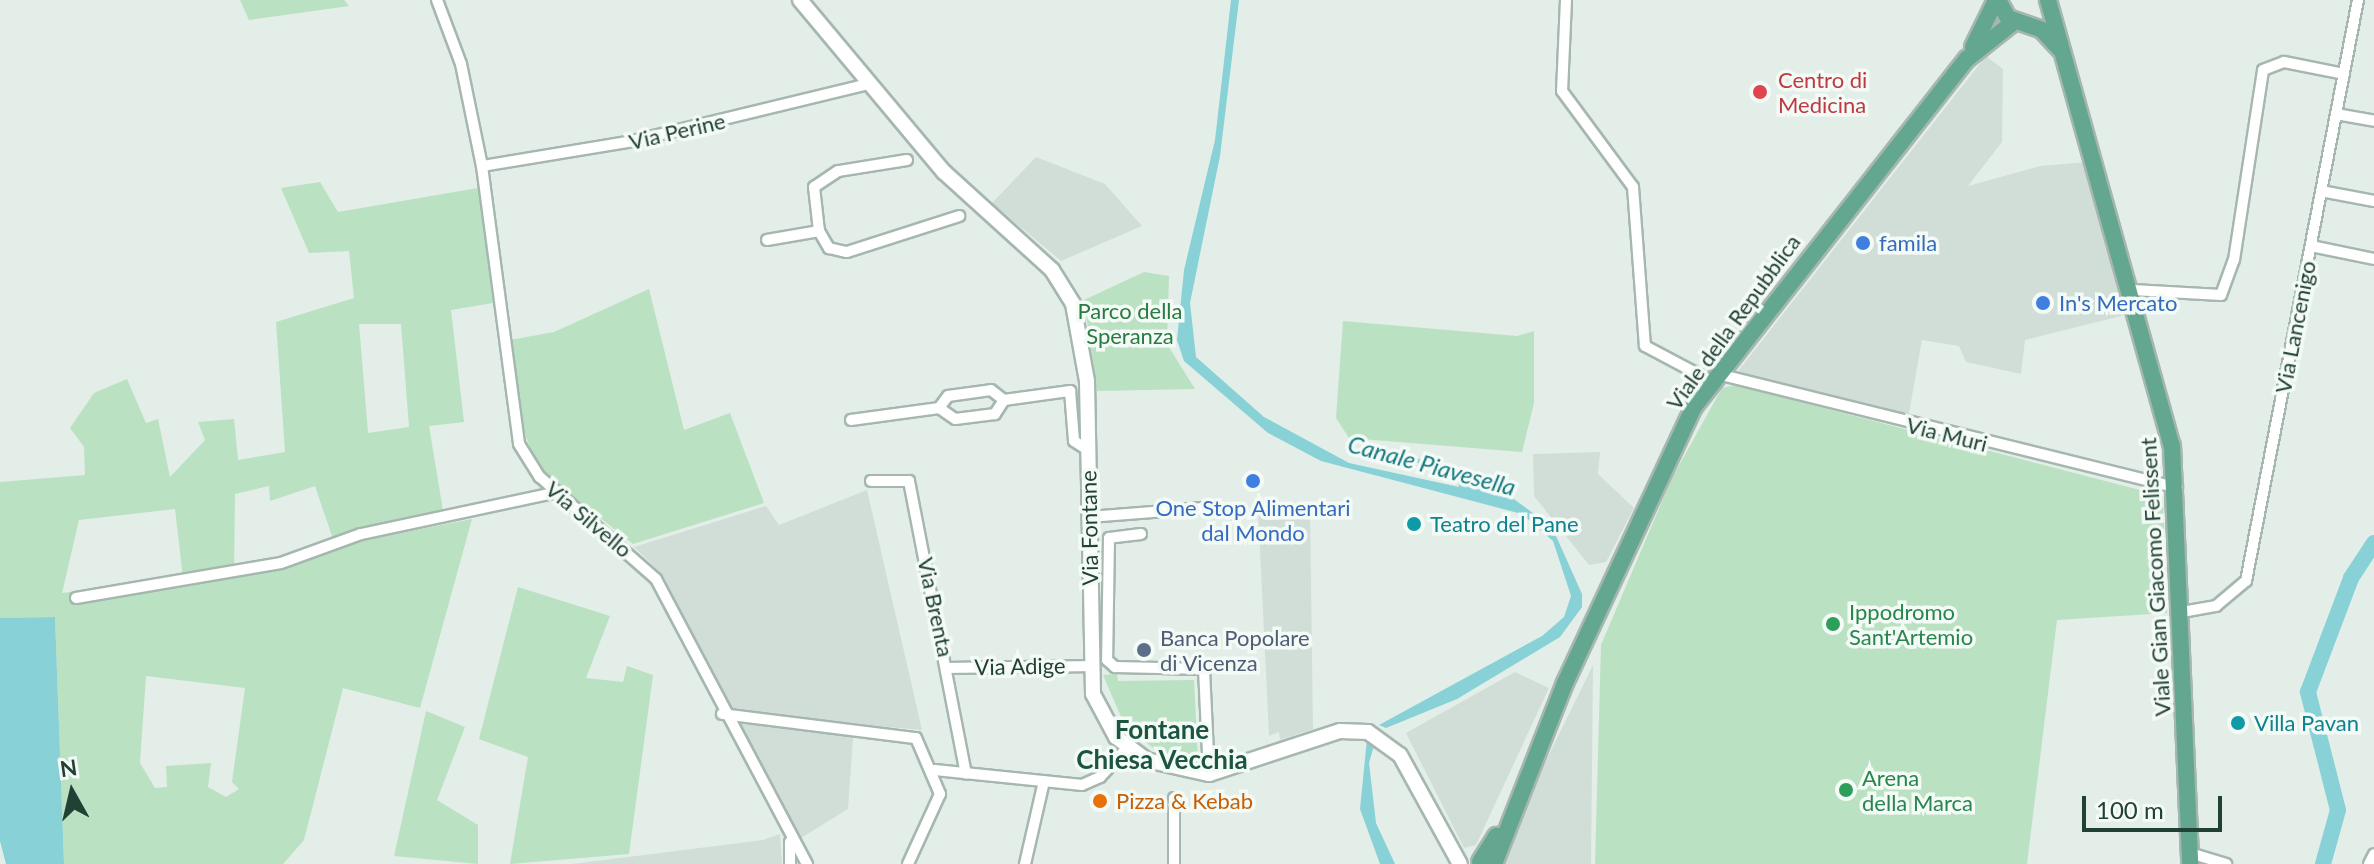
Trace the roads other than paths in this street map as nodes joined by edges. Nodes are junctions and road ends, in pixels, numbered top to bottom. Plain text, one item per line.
1 (437, 0) edge
2 (800, 0) edge
3 (1566, 0) edge
4 (1997, 0) edge
5 (2047, 0) edge
6 (2057, 0) edge
7 (2358, 0) edge
8 (2017, 21) junction
9 (1967, 59) junction
10 (2344, 74) junction
11 (869, 84) junction
12 (2082, 106) junction
13 (2336, 114) junction
14 (2374, 121) edge
15 (907, 160) dead end
16 (482, 166) junction
17 (2321, 191) junction
18 (2374, 201) edge
19 (959, 216) dead end
20 (819, 231) junction
21 (767, 240) dead end
22 (2311, 246) junction
23 (2374, 259) edge
24 (2133, 290) junction
25 (1716, 378) junction
26 (1087, 381) junction
27 (1070, 391) junction
28 (1004, 400) junction
29 (939, 408) junction
30 (851, 420) dead end
31 (1088, 450) junction
32 (871, 481) dead end
33 (2177, 488) junction
34 (559, 492) junction
35 (1204, 508) dead end
36 (1089, 517) junction
37 (1141, 534) dead end
38 (76, 598) dead end
39 (2182, 612) junction
40 (1091, 626) junction
41 (1107, 626) junction
42 (1092, 666) junction
43 (949, 668) junction
44 (722, 714) junction
45 (760, 721) junction
46 (734, 736) junction
47 (1128, 747) junction
48 (966, 774) junction
49 (1209, 774) junction
50 (936, 775) junction
51 (1044, 781) junction
52 (940, 794) junction
53 (1174, 798) dead end
54 (790, 840) junction
55 (2374, 854) edge
56 (2190, 859) edge
57 (1473, 862) edge
58 (790, 864) edge
59 (807, 864) edge
60 (908, 864) edge
61 (1025, 864) edge
62 (1174, 864) edge
63 (2226, 864) edge
64 (2369, 864) edge

1 - 16 street, Via Silvello
2 - 11 street, Via Fontane
3 - 25 street, Via Muri
4 - 8 main road, Viale Gian Giacomo Felissent
4 - 9 main road
5 - 8 main road, Viale Gian Giacomo Felissent
5 - 12 main road, Viale Gian Giacomo Felissent
6 - 12 main road
7 - 10 street, Via Lancenigo
8 - 9 main road
8 - 12 main road, Viale Gian Giacomo Felissent
9 - 25 main road, Viale della Repubblica
10 - 13 street, Via Lancenigo
10 - 24 street
11 - 16 street, Via Perine
11 - 26 street, Via Fontane
12 - 24 main road, Viale Gian Giacomo Felissent
13 - 14 street
13 - 17 street, Via Lancenigo
15 - 20 street
16 - 34 street, Via Silvello
17 - 18 street
17 - 22 street, Via Lancenigo
19 - 20 street
20 - 21 street
22 - 23 street
22 - 39 street, Via Lancenigo
24 - 33 main road, Viale Gian Giacomo Felissent
25 - 33 street, Via Muri
25 - 57 main road, Viale della Repubblica
26 - 27 street
26 - 31 street, Via Fontane
27 - 28 street
27 - 31 street
28 - 29 street
28 - 29 street
29 - 30 street
31 - 36 street, Via Fontane
32 - 43 street, Via Brenta
33 - 39 main road, Viale Gian Giacomo Felissent
34 - 38 street
34 - 44 street, Via Silvello
35 - 36 street
36 - 40 street, Via Fontane
37 - 41 street
39 - 56 main road, Viale Gian Giacomo Felissent
40 - 41 street
40 - 42 street, Via Fontane
41 - 49 street
42 - 43 street, Via Adige
42 - 47 street, Via Fontane
43 - 48 street, Via Brenta
44 - 45 street
44 - 46 street, Via Silvello
45 - 46 street
45 - 50 street
46 - 54 street, Via Silvello
47 - 49 street, Via Fontane
47 - 51 street
48 - 50 street
48 - 51 street
48 - 52 street
49 - 57 street
50 - 52 street
51 - 61 street
52 - 60 street
53 - 62 street
54 - 58 street
54 - 59 street, Via Silvello
55 - 64 street
56 - 63 street

